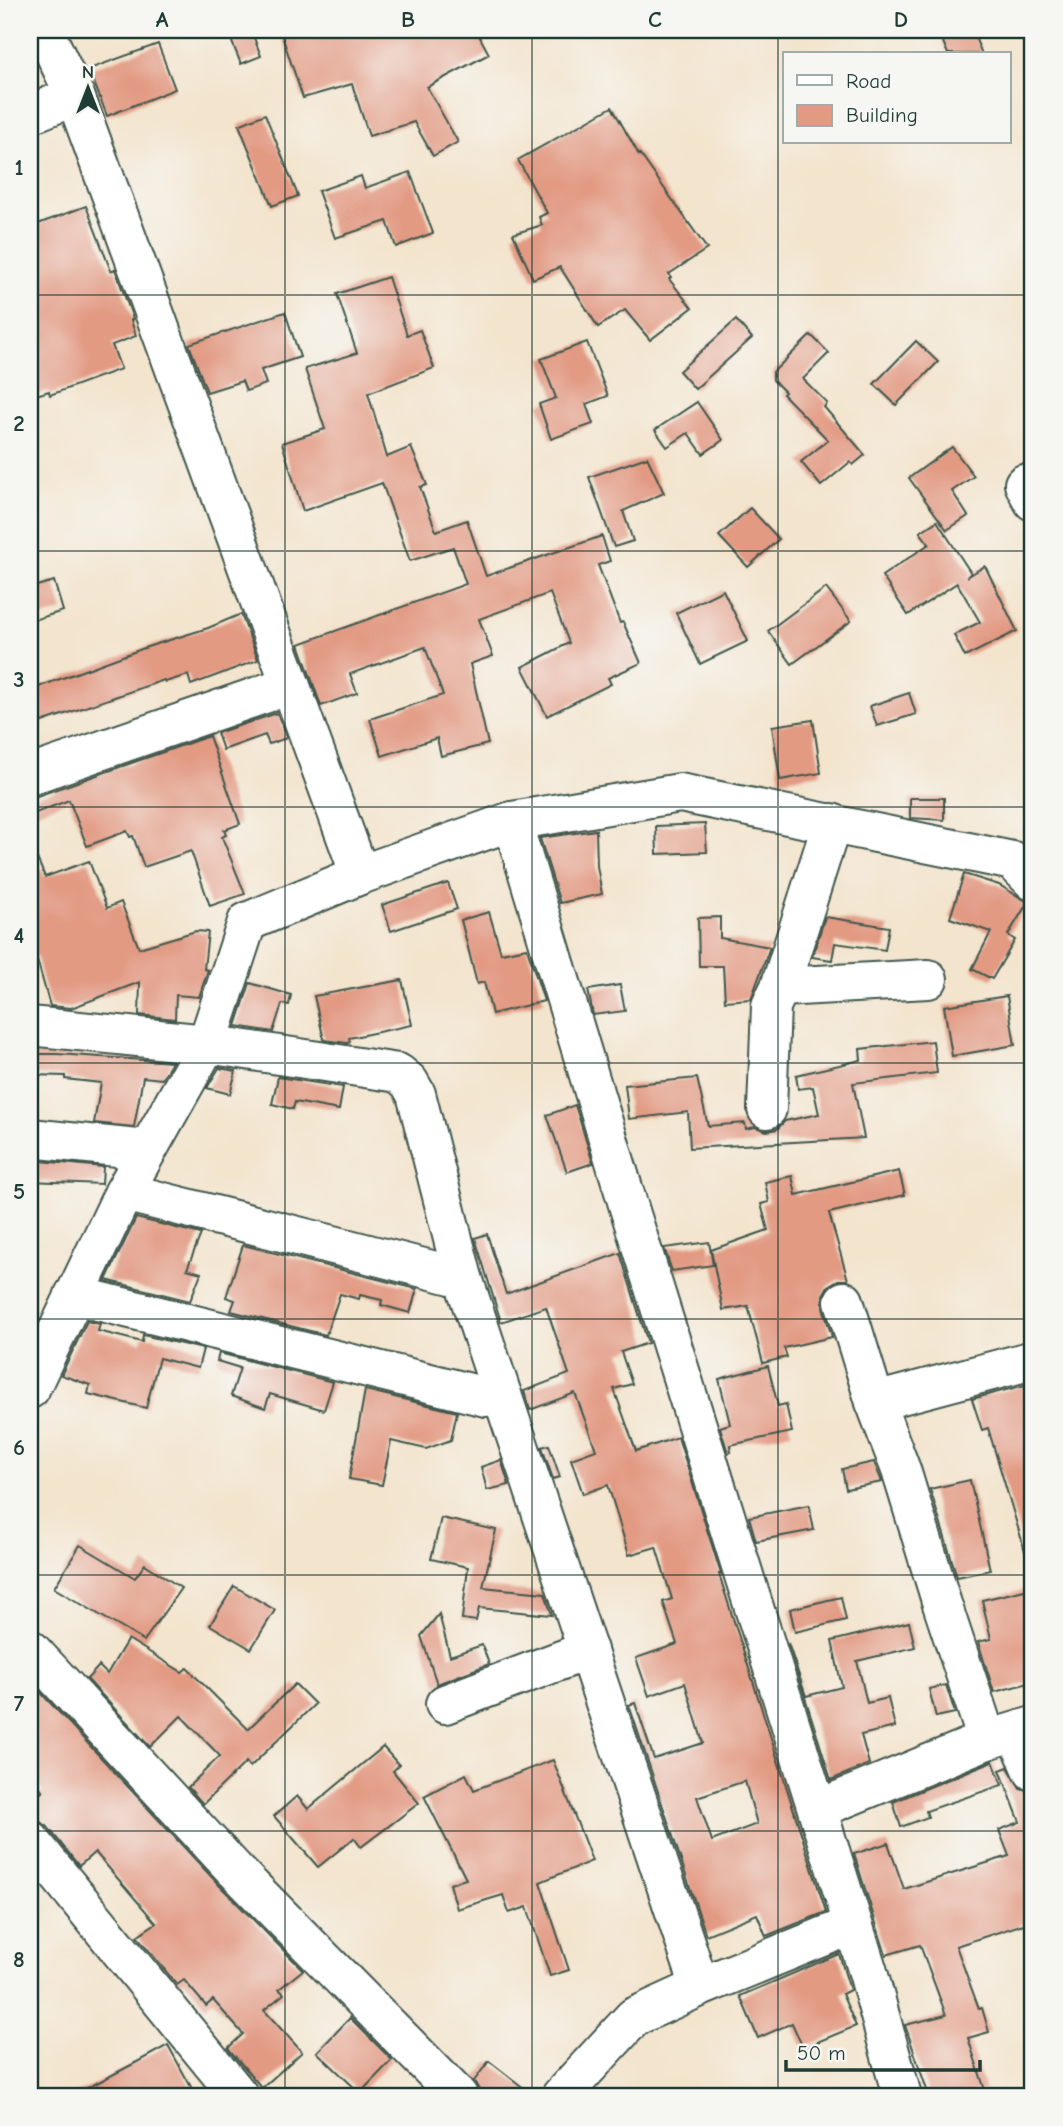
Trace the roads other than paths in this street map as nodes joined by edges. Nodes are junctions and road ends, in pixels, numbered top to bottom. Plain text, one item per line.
1 (44, 30) edge
2 (75, 96) junction
3 (30, 114) edge
4 (290, 685) junction
5 (30, 775) edge
6 (512, 821) junction
7 (832, 823) junction
8 (360, 875) junction
9 (1033, 881) edge
10 (928, 979) dead end
11 (780, 987) junction
12 (30, 1026) edge
13 (207, 1044) junction
14 (767, 1109) dead end
15 (30, 1138) edge
16 (147, 1150) junction
17 (124, 1192) junction
18 (463, 1278) junction
19 (74, 1295) junction
20 (844, 1301) dead end
21 (1033, 1360) edge
22 (30, 1389) edge
23 (502, 1395) junction
24 (875, 1402) junction
25 (30, 1649) edge
26 (588, 1650) junction
27 (445, 1704) dead end
28 (1012, 1733) edge
29 (1033, 1771) edge
30 (818, 1809) junction
31 (30, 1840) edge
32 (852, 1926) junction
33 (700, 1987) junction
34 (239, 2096) edge
35 (458, 2096) edge
36 (562, 2096) edge
37 (902, 2096) edge

1 - 2 street
2 - 3 street
2 - 4 street
4 - 5 street
4 - 8 street
6 - 7 street
6 - 8 street
6 - 30 street
7 - 9 street
7 - 11 street
8 - 13 street
10 - 11 street
11 - 14 street
12 - 13 street
13 - 16 street
13 - 18 street
15 - 16 street
16 - 17 street
17 - 18 street
17 - 19 street
18 - 23 street
19 - 22 street
19 - 23 street
20 - 24 street
21 - 24 street
23 - 26 street
24 - 28 street
25 - 35 street
26 - 27 street
26 - 33 street
28 - 29 street
28 - 30 street
30 - 32 street
31 - 34 street
32 - 33 street
32 - 37 street
33 - 36 street

